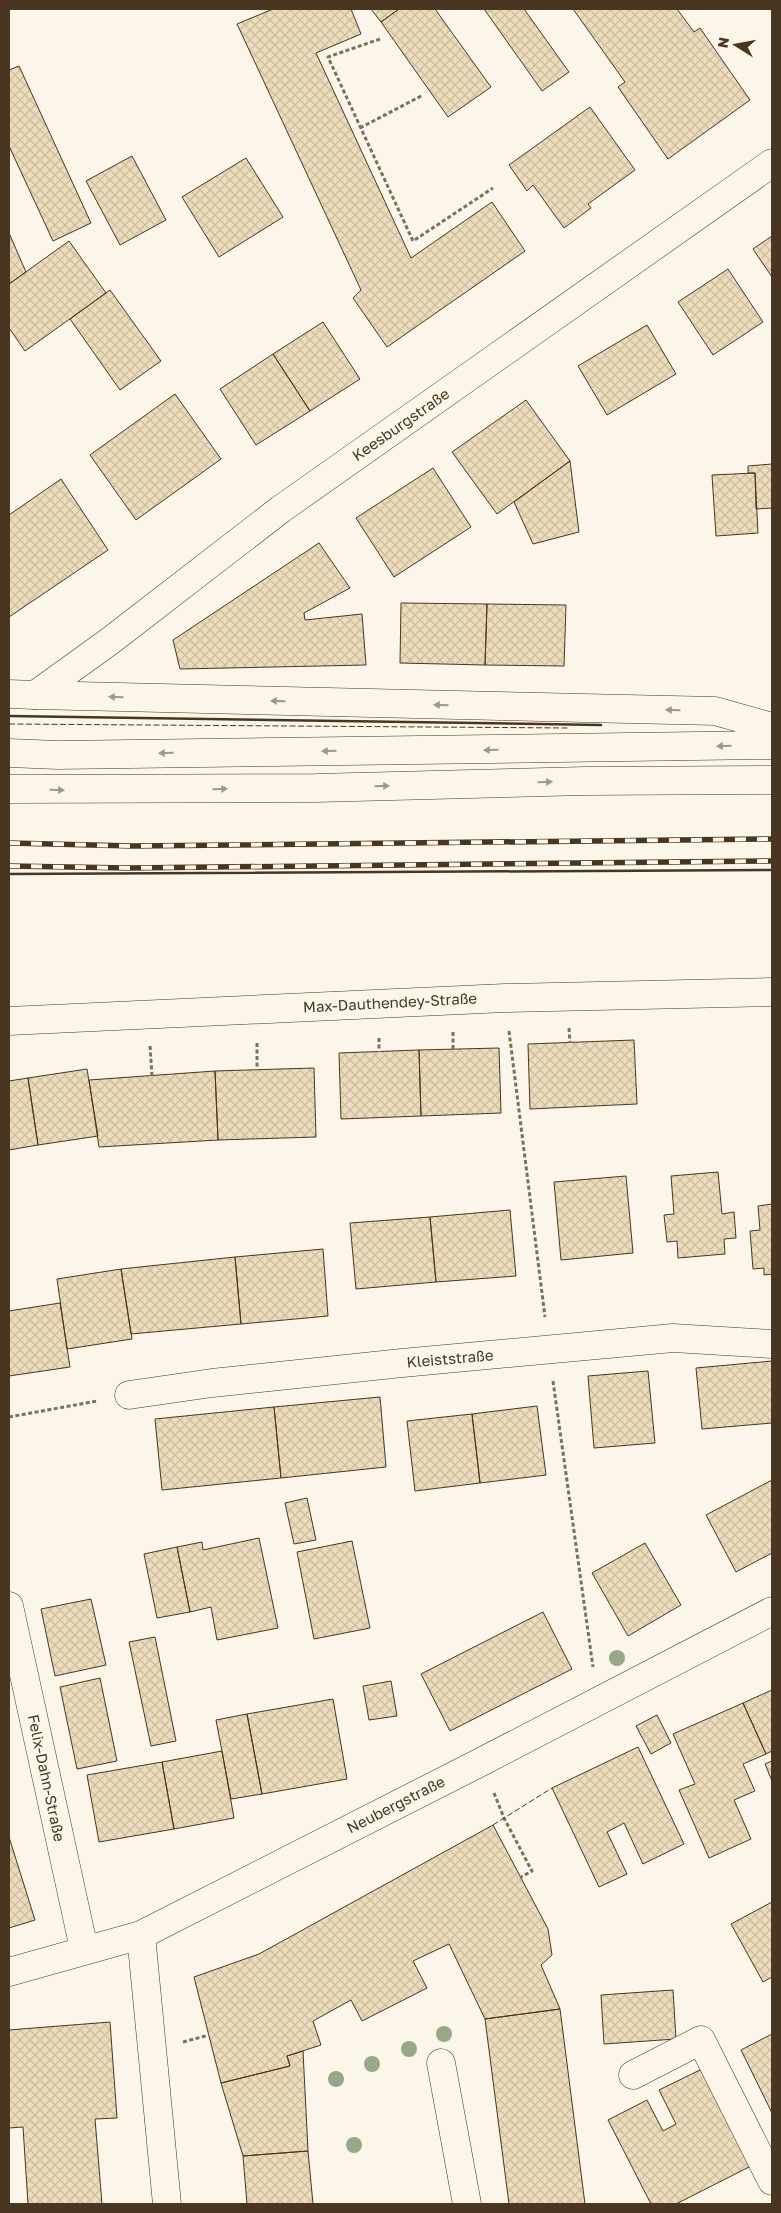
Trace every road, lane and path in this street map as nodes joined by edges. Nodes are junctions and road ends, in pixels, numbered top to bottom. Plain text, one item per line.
1 (380, 38) dead end
2 (423, 95) dead end
3 (360, 128) junction
4 (772, 163) edge
5 (493, 188) dead end
6 (22, 694) edge
7 (772, 727) edge
8 (772, 745) edge
9 (9, 753) edge
10 (772, 780) edge
11 (9, 789) edge
12 (772, 992) edge
13 (505, 998) junction
14 (9, 1021) edge
15 (772, 1344) edge
16 (549, 1351) junction
17 (129, 1395) joint
18 (9, 1417) edge
19 (9, 1606) edge
20 (772, 1611) edge
21 (600, 1699) junction
22 (481, 1762) junction
23 (521, 1877) dead end
24 (141, 1935) junction
25 (84, 1949) junction
26 (9, 1972) edge
27 (441, 2063) dead end
28 (633, 2075) dead end
29 (772, 2181) edge
30 (167, 2204) edge
31 (467, 2204) edge

1 - 3 path
2 - 3 path
3 - 5 path
4 - 6 street, Keesburgstraße
7 -> 6 street
8 -> 9 street
11 -> 10 street
12 - 13 street, Max-Dauthendey-Straße
13 - 14 street, Max-Dauthendey-Straße
13 - 16 path
15 - 16 street, Kleiststraße
16 - 17 street, Kleiststraße
16 - 21 path
17 - 18 path
19 - 25 street, Felix-Dahn-Straße
20 - 21 street, Neubergstraße
21 - 22 street, Neubergstraße
22 - 23 path
22 - 24 street, Neubergstraße
24 - 25 street, Neubergstraße
24 - 30 street
25 - 26 street, Neubergstraße
27 - 31 street
28 - 29 street

